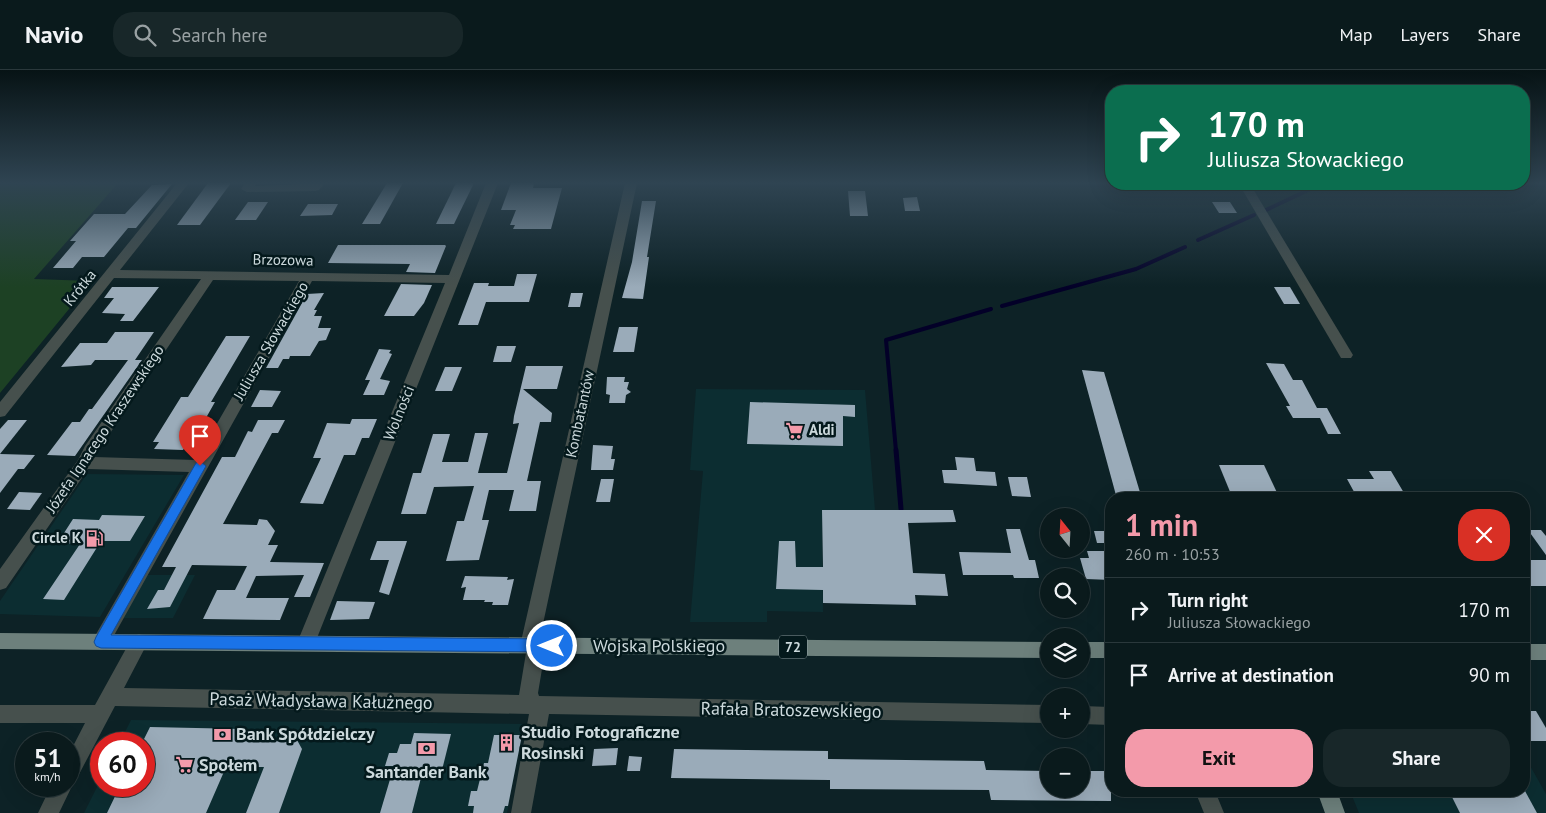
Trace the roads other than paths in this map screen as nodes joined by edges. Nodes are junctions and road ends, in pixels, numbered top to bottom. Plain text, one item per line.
1 (157, 218) edge
2 (478, 218) edge
3 (624, 218) edge
4 (1264, 218) edge
5 (112, 274) junction
6 (210, 275) junction
7 (308, 276) junction
8 (454, 279) junction
9 (1346, 355) dead end
10 (0, 412) edge
11 (84, 463) junction
12 (200, 466) junction
13 (0, 583) edge
14 (0, 640) edge
15 (101, 642) junction
16 (139, 642) junction
17 (306, 643) junction
18 (533, 645) junction
19 (1040, 650) edge
20 (1090, 650) edge
21 (1105, 650) edge
22 (1530, 652) edge
23 (1546, 652) edge
24 (109, 697) junction
25 (533, 704) junction
26 (0, 714) edge
27 (100, 714) junction
28 (1040, 714) edge
29 (1090, 715) edge
30 (1105, 716) edge
31 (80, 752) edge
32 (56, 797) edge
33 (1207, 797) edge
34 (1328, 797) edge
35 (48, 813) edge
36 (521, 813) edge
37 (1214, 813) edge
38 (1335, 813) edge

1 - 5 street, Krótka
2 - 8 street, Wolności
3 - 18 street, Kombatantów
4 - 9 street
5 - 6 street, Brzozowa
5 - 10 street, Krótka
6 - 7 street, Brzozowa
6 - 11 street, Józefa Ignacego Kraszewskiego
7 - 8 street, Brzozowa
7 - 12 street, Juliusza Słowackiego
8 - 17 street, Wolności
11 - 12 street
11 - 13 street, Józefa Ignacego Kraszewskiego
12 - 15 street, Juliusza Słowackiego
14 - 15 main road, Wojska Polskiego / 72
15 - 16 main road, Wojska Polskiego / 72
16 - 17 main road, Wojska Polskiego / 72
16 - 24 street
17 - 18 main road, Wojska Polskiego / 72
18 - 19 main road, Wojska Polskiego / 72
18 - 25 street, Kombatantów
20 - 21 main road
22 - 23 main road
24 - 25 street, Pasaż Władysława Kałużnego
24 - 27 street
25 - 28 street, Rafała Bratoszewskiego
25 - 36 street, Kombatantów
26 - 27 street
27 - 31 street
29 - 30 street
32 - 35 street
33 - 37 street
34 - 38 main road

